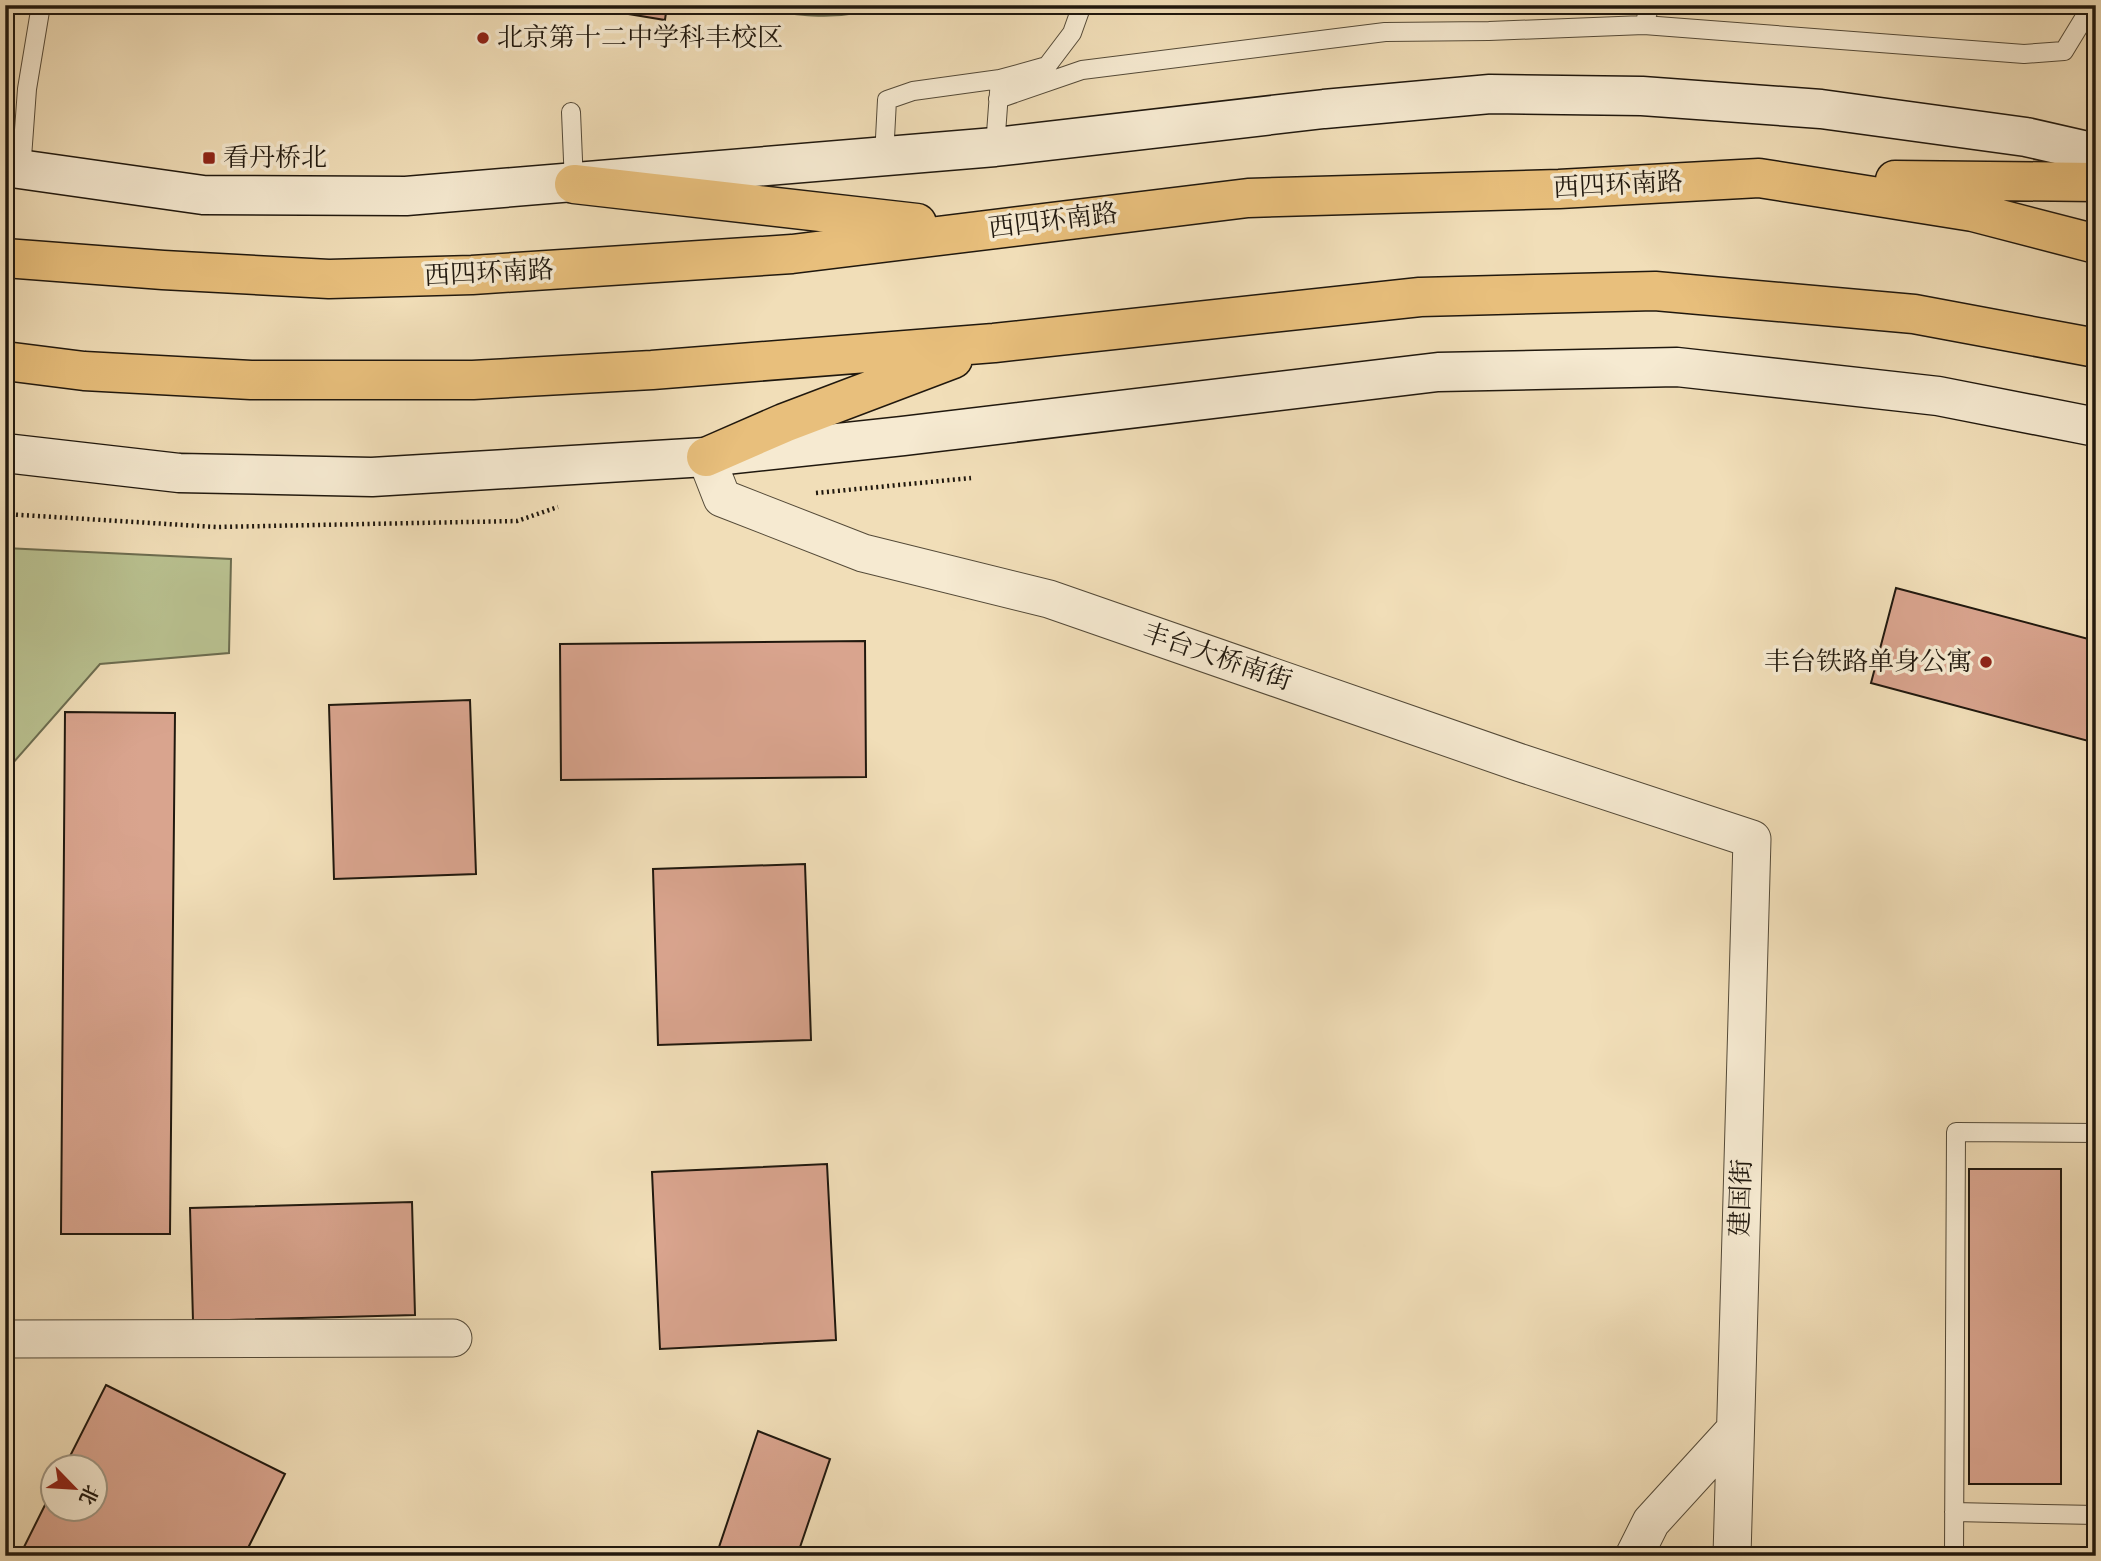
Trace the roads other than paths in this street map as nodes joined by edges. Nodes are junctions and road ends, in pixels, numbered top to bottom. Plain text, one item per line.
1 (41, 5) edge
2 (1082, 5) edge
3 (1650, 5) edge
4 (2092, 5) edge
5 (1644, 24) junction
6 (1000, 79) junction
7 (998, 99) junction
8 (571, 111) dead end
9 (995, 147) junction
10 (2096, 153) edge
11 (884, 157) junction
12 (13, 169) edge
13 (1759, 178) junction
14 (2096, 182) edge
15 (574, 184) junction
16 (978, 230) junction
17 (2096, 244) edge
18 (5, 258) edge
19 (995, 343) junction
20 (2096, 348) edge
21 (5, 361) edge
22 (2096, 427) edge
23 (5, 453) edge
24 (706, 457) junction
25 (1752, 839) joint
26 (2096, 1133) edge
27 (453, 1338) dead end
28 (5, 1339) edge
29 (1734, 1430) junction
30 (1954, 1512) junction
31 (2096, 1515) edge
32 (1634, 1556) edge
33 (1732, 1556) edge
34 (1954, 1556) edge

1 - 12 lane
2 - 6 lane
3 - 5 lane
4 - 5 lane
5 - 7 lane
6 - 7 lane
6 - 11 lane
7 - 9 lane
8 - 15 lane
9 - 10 street
9 - 11 street
11 - 15 street
12 - 15 street
13 - 14 highway
13 - 16 highway, 西四环南路
13 - 17 highway, 西四环南路
15 - 16 highway
16 - 18 highway, 西四环南路
19 - 20 highway
19 - 21 highway
19 - 24 highway
22 - 24 street
23 - 24 street
24 - 25 street, 丰台大桥南街
25 - 29 street, 建国街
26 - 30 lane
27 - 28 street
29 - 32 street
29 - 33 street, 建国街
30 - 31 lane
30 - 34 lane

